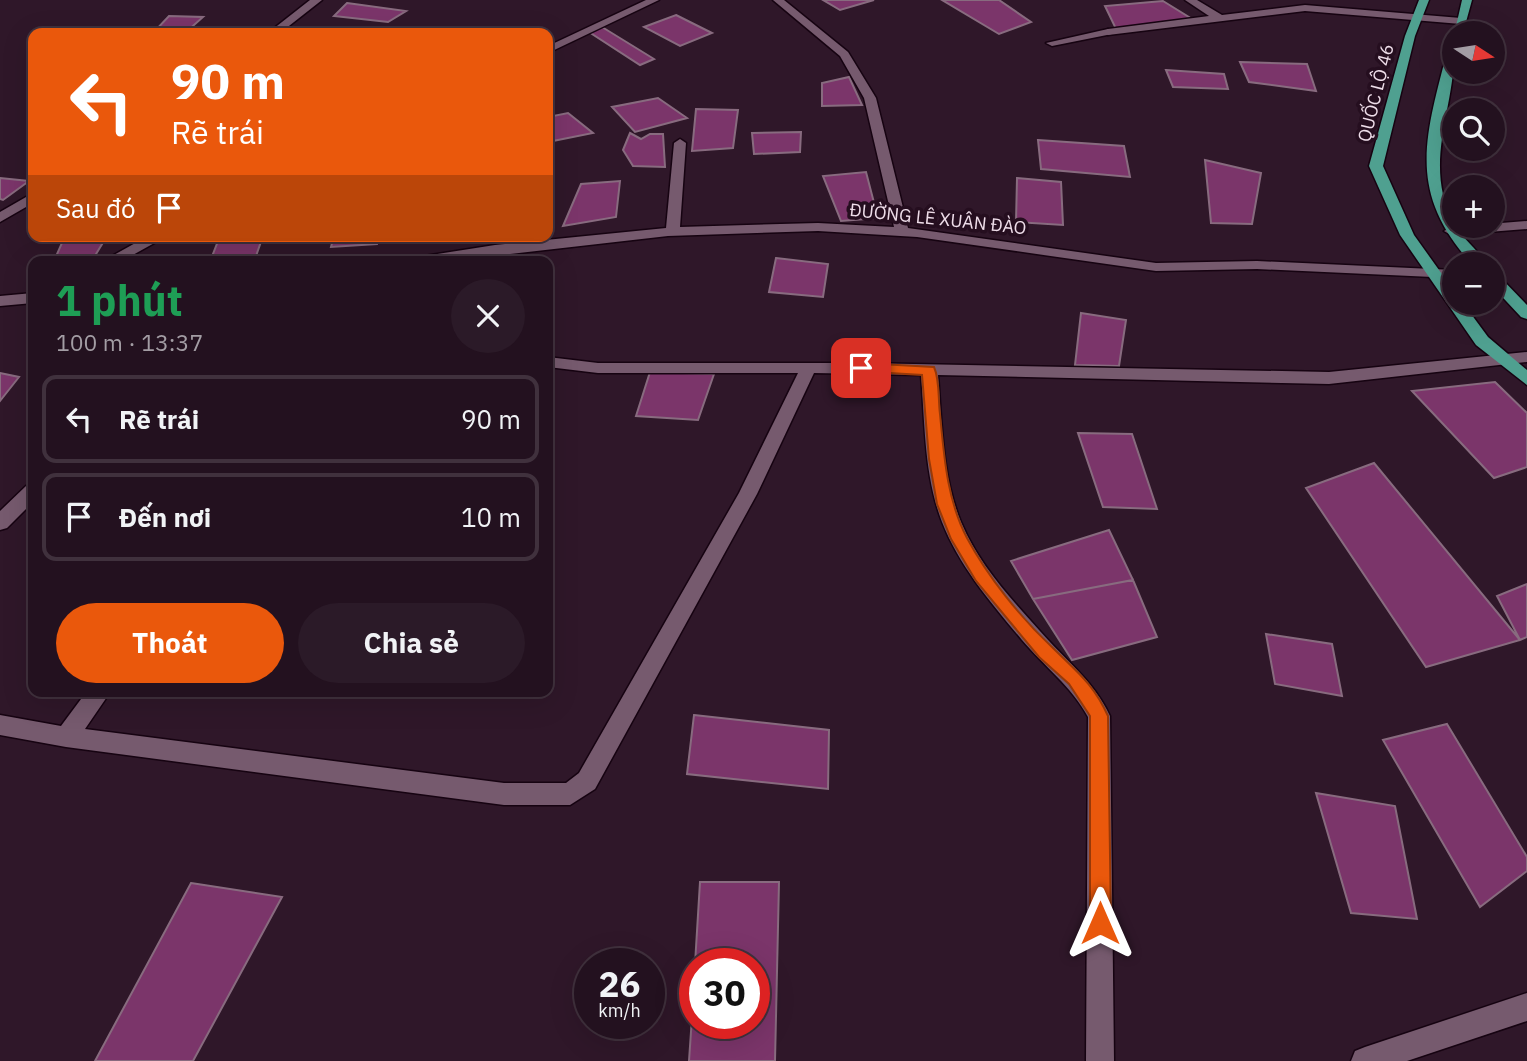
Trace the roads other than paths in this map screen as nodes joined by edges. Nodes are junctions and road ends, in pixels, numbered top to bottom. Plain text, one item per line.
1 (317, 0) edge
2 (654, 0) edge
3 (778, 0) edge
4 (1190, 0) edge
5 (1424, 0) edge
6 (1467, 0) edge
7 (1417, 17) junction
8 (1221, 19) junction
9 (1461, 21) joint
10 (280, 28) edge
11 (1052, 43) dead end
12 (553, 48) edge
13 (1445, 84) edge
14 (680, 143) dead end
15 (28, 200) edge
16 (1442, 209) edge
17 (0, 218) edge
18 (1527, 225) edge
19 (1505, 227) edge
20 (673, 232) junction
21 (902, 233) junction
22 (1457, 238) edge
23 (148, 242) edge
24 (1469, 252) edge
25 (120, 256) edge
26 (471, 256) edge
27 (1434, 273) junction
28 (1442, 273) edge
29 (1442, 284) edge
30 (1505, 291) edge
31 (28, 299) edge
32 (1, 302) edge
33 (1527, 314) edge
34 (1464, 315) edge
35 (1527, 357) edge
36 (1504, 360) junction
37 (553, 363) edge
38 (808, 369) junction
39 (929, 370) junction
40 (1527, 379) edge
41 (28, 496) edge
42 (0, 523) edge
43 (96, 697) edge
44 (0, 725) edge
45 (66, 737) junction
46 (1527, 1007) edge
47 (1100, 1061) edge
48 (1365, 1061) edge

1 - 10 street
2 - 12 street
3 - 21 street
4 - 8 street
5 - 7 highway, QUỐC LỘ 46
6 - 9 highway
7 - 8 street
7 - 9 street
7 - 27 highway, QUỐC LỘ 46
8 - 11 street
13 - 16 highway
14 - 20 street
15 - 17 street
18 - 19 street
20 - 21 street, ĐƯỜNG LÊ XUÂN ĐÀO
20 - 26 street, ĐƯỜNG LÊ XUÂN ĐÀO
21 - 27 street, ĐƯỜNG LÊ XUÂN ĐÀO
22 - 24 highway
23 - 25 street
27 - 28 street, ĐƯỜNG LÊ XUÂN ĐÀO
27 - 29 highway, QUỐC LỘ 46
30 - 33 highway
31 - 32 street
34 - 36 highway, QUỐC LỘ 46
35 - 36 street
36 - 39 street
36 - 40 highway, QUỐC LỘ 46
37 - 38 street
38 - 39 street
38 - 45 street
39 - 47 street
41 - 42 street
43 - 45 street
44 - 45 street
46 - 48 street

